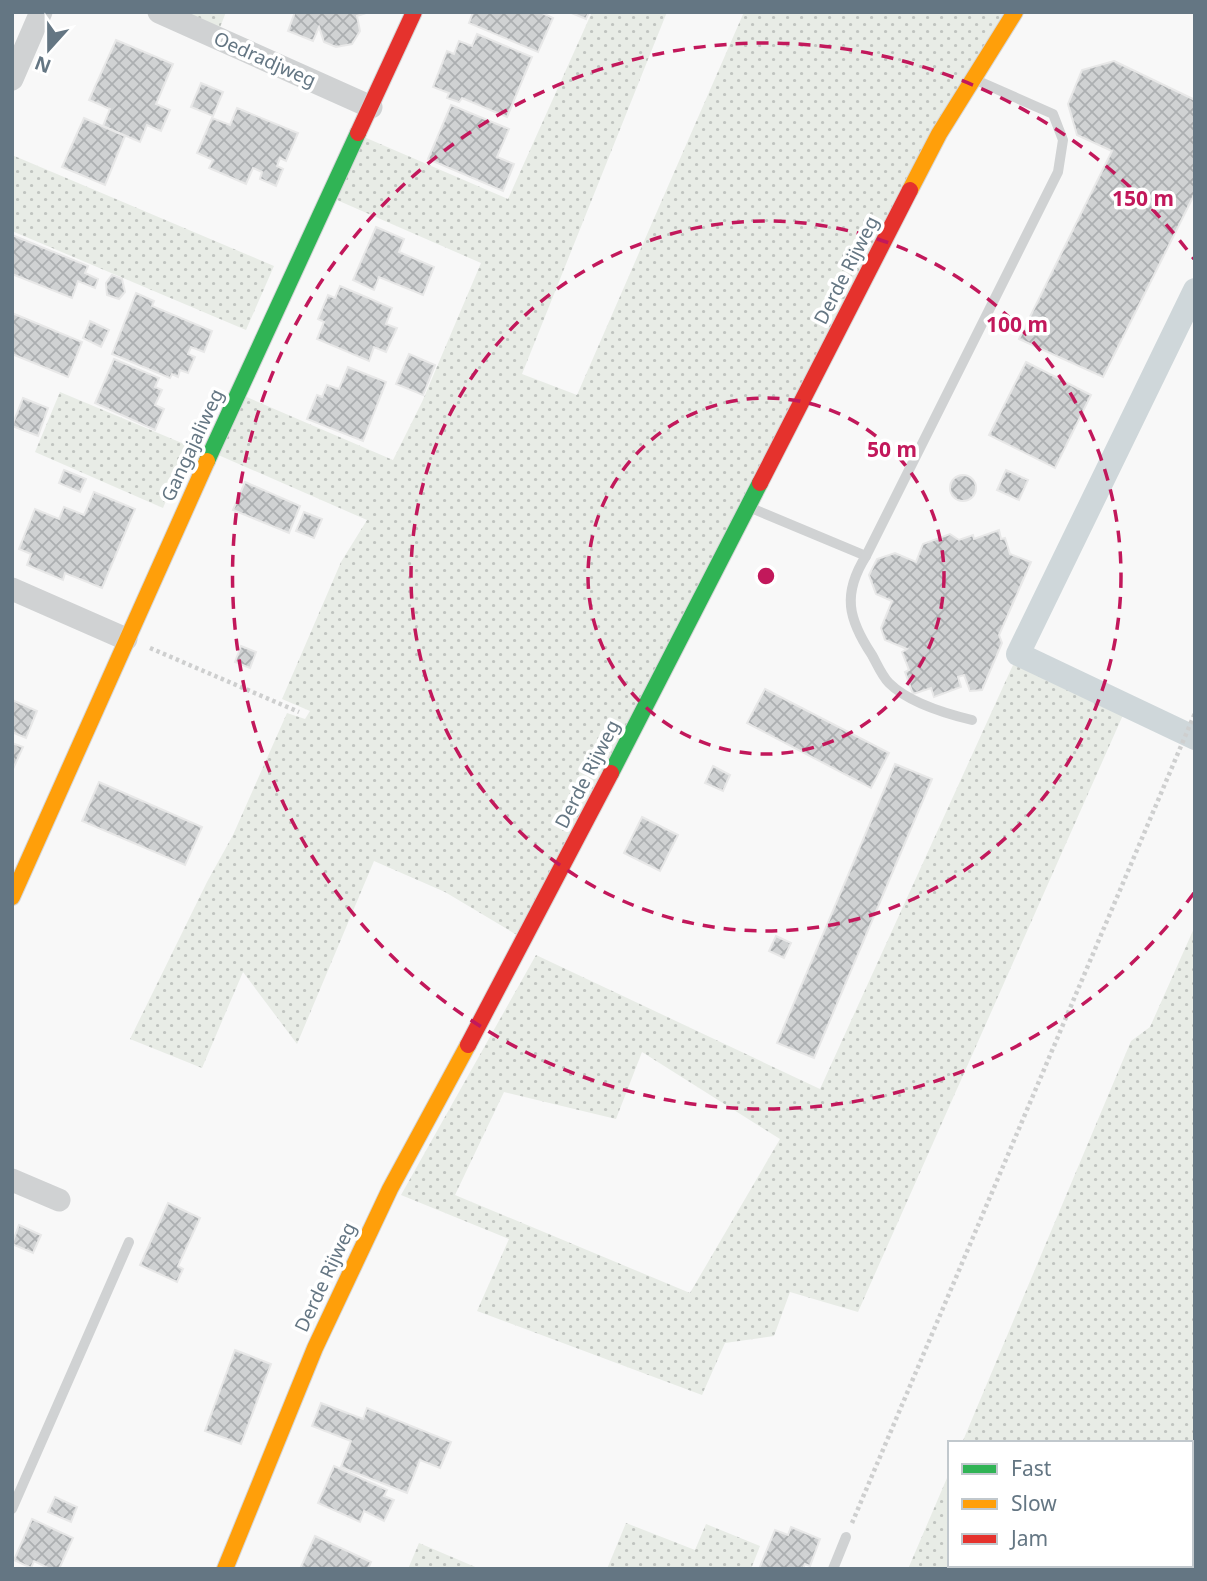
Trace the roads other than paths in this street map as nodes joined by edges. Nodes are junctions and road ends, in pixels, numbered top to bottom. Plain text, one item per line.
1 (41, 12) edge
2 (159, 12) edge
3 (414, 12) edge
4 (1015, 12) edge
5 (12, 79) edge
6 (973, 79) junction
7 (372, 107) junction
8 (748, 507) junction
9 (866, 556) junction
10 (12, 589) edge
11 (126, 639) junction
12 (972, 720) dead end
13 (12, 897) edge
14 (12, 1180) edge
15 (60, 1200) dead end
16 (129, 1242) dead end
17 (12, 1508) edge
18 (846, 1537) road end
19 (225, 1569) edge
20 (833, 1569) edge

1 - 5 street
2 - 7 street, Oedradjweg
3 - 7 street, Gangajaliweg
4 - 6 street, Derde Rijweg
6 - 8 street, Derde Rijweg
6 - 9 lane
7 - 11 street, Gangajaliweg
8 - 9 lane
8 - 19 street, Derde Rijweg
9 - 12 lane
10 - 11 street
11 - 13 street, Gangajaliweg
14 - 15 street
16 - 17 lane
18 - 20 lane

